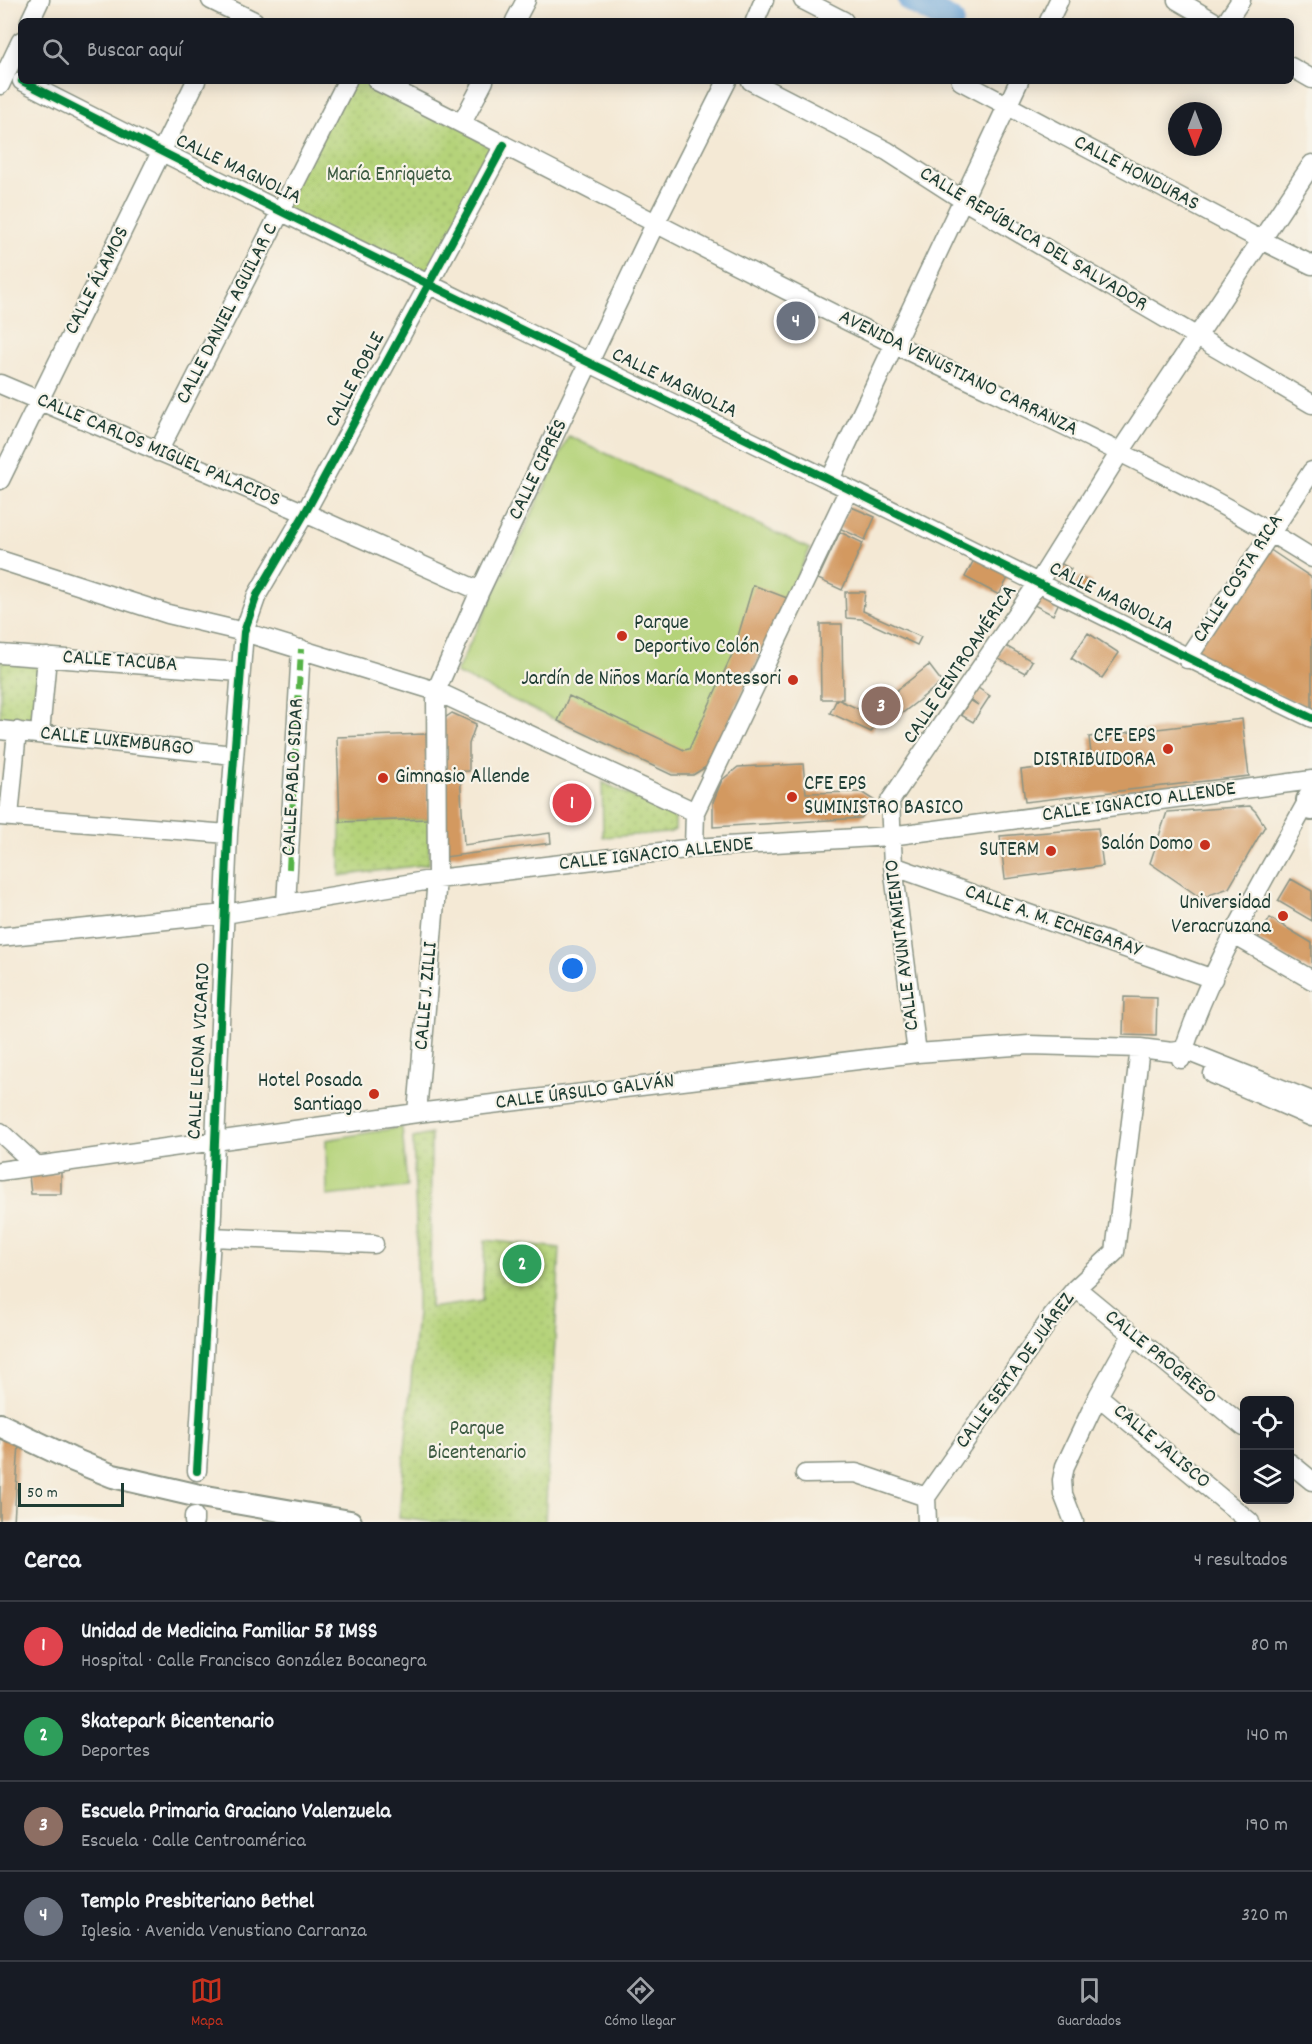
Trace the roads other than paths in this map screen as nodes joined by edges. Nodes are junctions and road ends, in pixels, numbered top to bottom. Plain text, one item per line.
1 (40, 0) edge
2 (211, 0) edge
3 (526, 0) edge
4 (764, 0) edge
5 (803, 0) edge
6 (1059, 0) edge
7 (1177, 0) edge
8 (1241, 0) edge
9 (229, 10) edge
10 (31, 18) edge
11 (247, 18) edge
12 (517, 18) edge
13 (756, 18) edge
14 (838, 18) edge
15 (1050, 18) edge
16 (1208, 18) edge
17 (1229, 18) edge
18 (18, 54) edge
19 (1294, 69) edge
20 (1312, 79) edge
21 (12, 80) edge
22 (20, 84) edge
23 (195, 84) edge
24 (345, 84) edge
25 (383, 84) edge
26 (482, 84) edge
27 (725, 84) edge
28 (757, 84) edge
29 (967, 84) edge
30 (1018, 84) edge
31 (1007, 105) junction
32 (462, 123) junction
33 (504, 145) junction
34 (162, 152) junction
35 (1312, 164) edge
36 (963, 200) junction
37 (280, 211) junction
38 (655, 224) junction
39 (1261, 240) junction
40 (1312, 266) edge
41 (428, 284) junction
42 (1197, 338) junction
43 (894, 344) junction
44 (590, 363) junction
45 (0, 384) edge
46 (38, 401) junction
47 (1312, 404) edge
48 (158, 452) junction
49 (1120, 453) junction
50 (1312, 471) edge
51 (0, 480) edge
52 (830, 480) junction
53 (849, 489) junction
54 (305, 513) junction
55 (1270, 531) junction
56 (1312, 558) edge
57 (0, 560) edge
58 (1038, 583) junction
59 (480, 591) junction
60 (244, 632) junction
61 (301, 649) junction
62 (0, 654) edge
63 (47, 657) junction
64 (1187, 659) junction
65 (240, 672) junction
66 (436, 691) junction
67 (1312, 718) edge
68 (9, 731) edge
69 (40, 733) junction
70 (233, 755) junction
71 (1311, 796) edge
72 (695, 812) junction
73 (5, 816) edge
74 (228, 834) junction
75 (890, 836) junction
76 (694, 848) junction
77 (893, 866) junction
78 (437, 879) junction
79 (286, 904) junction
80 (225, 914) junction
81 (1234, 935) junction
82 (0, 937) edge
83 (1213, 979) junction
84 (1312, 980) edge
85 (1140, 1048) junction
86 (916, 1053) junction
87 (1179, 1054) junction
88 (1312, 1101) edge
89 (417, 1113) junction
90 (1312, 1117) edge
91 (0, 1132) edge
92 (214, 1142) junction
93 (37, 1166) junction
94 (0, 1171) edge
95 (211, 1237) junction
96 (374, 1244) dead end
97 (1076, 1288) junction
98 (1132, 1335) junction
99 (1098, 1396) junction
100 (1240, 1423) edge
101 (0, 1425) edge
102 (1294, 1466) edge
103 (196, 1471) dead end
104 (805, 1474) dead end
105 (1312, 1481) edge
106 (926, 1497) junction
107 (350, 1522) edge
108 (927, 1522) edge
109 (1074, 1522) edge
110 (1250, 1522) edge

1 - 10 street
2 - 9 street
3 - 12 street
4 - 13 street
5 - 14 street
6 - 15 street
7 - 16 street
8 - 17 street
9 - 11 street
18 - 21 street
19 - 20 street
22 - 34 street, CALLE MAGNOLIA
23 - 34 street, CALLE ÁLAMOS
24 - 37 street, CALLE DANIEL AGUILAR C
25 - 32 street, AVENIDA VENUSTIANO CARRANZA
26 - 32 street
27 - 38 street, CALLE CIPRÉS
28 - 36 street, CALLE REPÚBLICA DEL SALVADOR
29 - 31 street, CALLE HONDURAS
30 - 31 street
31 - 36 street
31 - 39 street, CALLE HONDURAS
32 - 33 street, AVENIDA VENUSTIANO CARRANZA
33 - 38 street, AVENIDA VENUSTIANO CARRANZA
33 - 41 street, CALLE ROBLE
34 - 37 street, CALLE MAGNOLIA
34 - 46 street, CALLE ÁLAMOS
35 - 39 street, CALLE CENTROAMÉRICA
36 - 42 street, CALLE REPÚBLICA DEL SALVADOR
36 - 43 street
37 - 41 street, CALLE MAGNOLIA
37 - 48 street, CALLE DANIEL AGUILAR C
38 - 43 street, AVENIDA VENUSTIANO CARRANZA
38 - 44 street, CALLE CIPRÉS
39 - 40 street, CALLE HONDURAS
39 - 42 street, CALLE CENTROAMÉRICA
41 - 44 street, CALLE MAGNOLIA
41 - 54 street, CALLE ROBLE
42 - 47 street, CALLE REPÚBLICA DEL SALVADOR
42 - 49 street, CALLE CENTROAMÉRICA
43 - 49 street, AVENIDA VENUSTIANO CARRANZA
43 - 52 street
44 - 52 street, CALLE MAGNOLIA
44 - 59 street, CALLE CIPRÉS
45 - 46 street, CALLE CARLOS MIGUEL PALACIOS
46 - 48 street, CALLE CARLOS MIGUEL PALACIOS
46 - 51 street, CALLE ÁLAMOS
48 - 54 street, CALLE CARLOS MIGUEL PALACIOS
49 - 55 street, AVENIDA VENUSTIANO CARRANZA
49 - 58 street, CALLE CENTROAMÉRICA
50 - 55 street, CALLE COSTA RICA
52 - 53 street, CALLE MAGNOLIA
53 - 58 street, CALLE MAGNOLIA
53 - 72 street
54 - 59 street, CALLE CARLOS MIGUEL PALACIOS
54 - 60 street, CALLE ROBLE
55 - 56 street, AVENIDA VENUSTIANO CARRANZA
55 - 64 street, CALLE COSTA RICA
57 - 60 street
58 - 64 street, CALLE MAGNOLIA
58 - 75 street, CALLE CENTROAMÉRICA
59 - 66 street, CALLE CIPRÉS
60 - 61 street
60 - 65 street, CALLE LEONA VICARIO
61 - 66 street
61 - 79 street, CALLE PABLO SIDAR
62 - 63 street, CALLE TACUBA
63 - 65 street, CALLE TACUBA
63 - 69 street
64 - 67 street, CALLE MAGNOLIA
65 - 70 street, CALLE LEONA VICARIO
66 - 72 street
66 - 78 street, CALLE CIPRÉS
68 - 69 street, CALLE LUXEMBURGO
68 - 73 street
69 - 70 street, CALLE LUXEMBURGO
70 - 74 street, CALLE LEONA VICARIO
71 - 75 street, CALLE IGNACIO ALLENDE
71 - 81 street
72 - 76 street
73 - 74 street
74 - 80 street, CALLE LEONA VICARIO
75 - 76 street, CALLE IGNACIO ALLENDE
75 - 77 street, CALLE AYUNTAMIENTO
76 - 78 street, CALLE IGNACIO ALLENDE
77 - 83 street, CALLE A. M. ECHEGARAY
77 - 86 street, CALLE AYUNTAMIENTO
78 - 79 street, CALLE IGNACIO ALLENDE
78 - 89 street, CALLE J. ZILLI
79 - 80 street, CALLE IGNACIO ALLENDE
80 - 82 street, CALLE IGNACIO ALLENDE
80 - 92 street, CALLE LEONA VICARIO
81 - 83 street
81 - 84 street
83 - 87 street
85 - 86 street, CALLE ÚRSULO GALVÁN
85 - 87 street, CALLE ÚRSULO GALVÁN
85 - 97 street, CALLE SEXTA DE JUÁREZ
86 - 89 street, CALLE ÚRSULO GALVÁN
87 - 88 street, CALLE ÚRSULO GALVÁN
87 - 90 street, CALLE ÚRSULO GALVÁN
89 - 92 street, CALLE ÚRSULO GALVÁN
91 - 93 street
92 - 93 street, CALLE ÚRSULO GALVÁN
92 - 95 street, CALLE LEONA VICARIO
93 - 94 street, CALLE ÚRSULO GALVÁN
95 - 96 street
95 - 103 street, CALLE LEONA VICARIO
97 - 98 street, CALLE PROGRESO
97 - 106 street, CALLE SEXTA DE JUÁREZ
98 - 99 street
98 - 100 street, CALLE PROGRESO
99 - 109 street
99 - 110 street, CALLE JALISCO
101 - 107 main road
102 - 105 street
104 - 106 street
106 - 108 street

